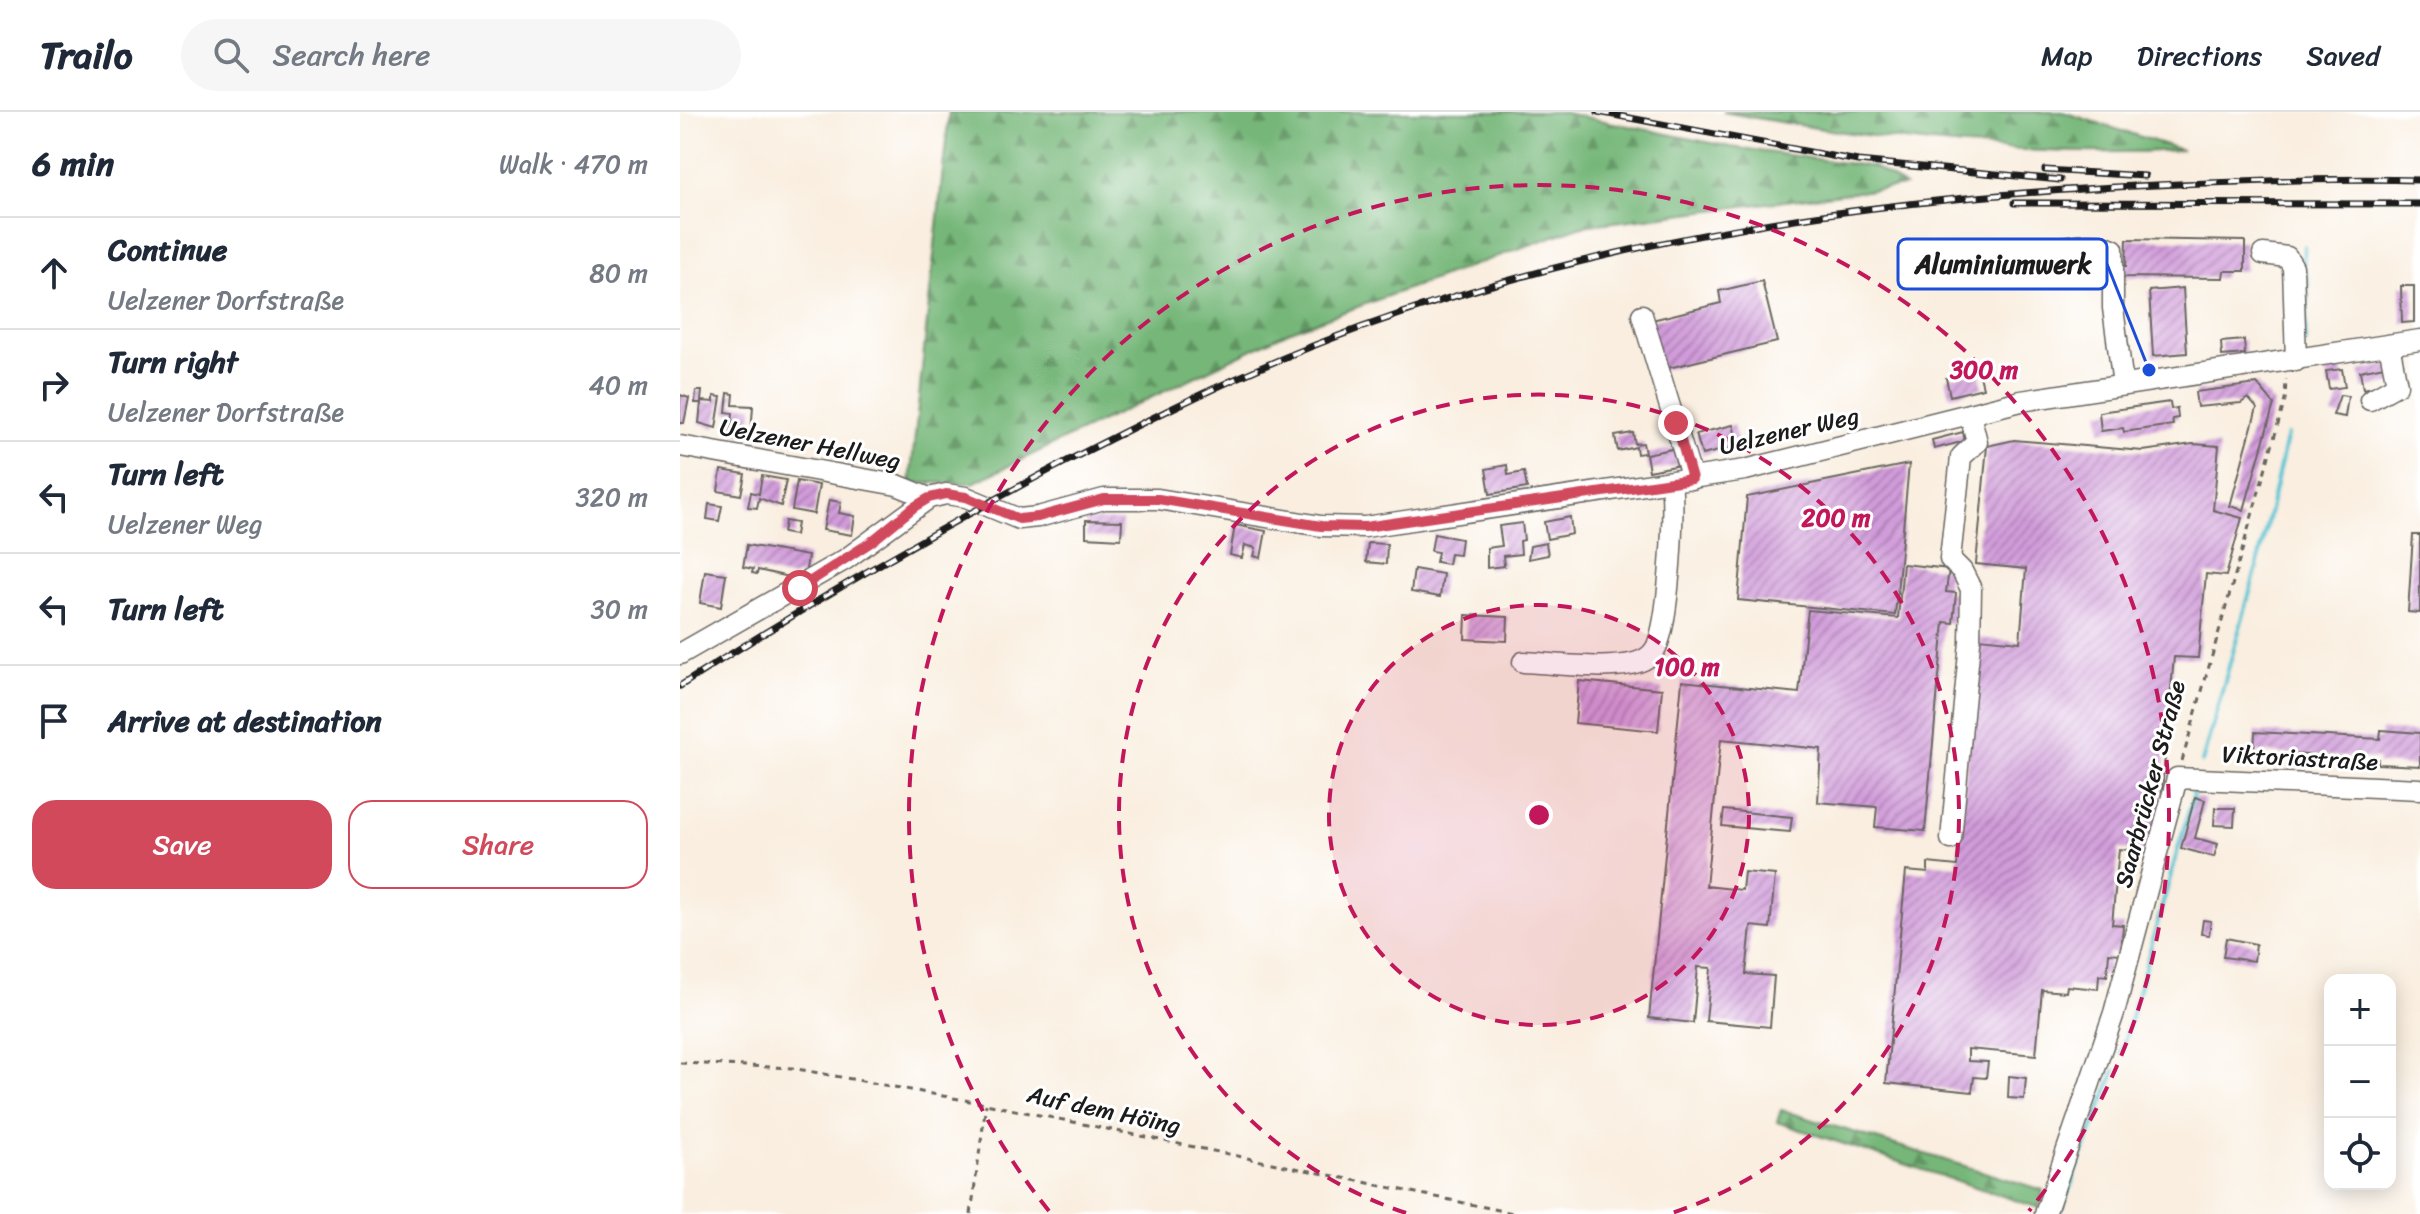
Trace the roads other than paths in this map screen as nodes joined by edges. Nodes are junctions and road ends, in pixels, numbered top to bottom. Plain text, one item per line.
1 (2263, 254) dead end
2 (2027, 264) dead end
3 (1642, 315) dead end
4 (2420, 340) edge
5 (2389, 345) junction
6 (2290, 362) junction
7 (2123, 385) junction
8 (2370, 400) dead end
9 (1970, 414) junction
10 (680, 446) edge
11 (1692, 479) junction
12 (1671, 482) junction
13 (929, 498) junction
14 (1026, 519) joint
15 (680, 654) edge
16 (1523, 662) dead end
17 (2177, 778) joint
18 (2420, 789) edge
19 (1951, 839) dead end
20 (2045, 1214) edge

1 - 6 street
2 - 7 street
3 - 11 street
4 - 5 street, Uelzener Weg
5 - 6 street, Uelzener Weg
5 - 8 street
6 - 7 street, Uelzener Weg
7 - 9 street, Uelzener Weg
9 - 11 street, Uelzener Weg
9 - 19 street
10 - 13 street, Uelzener Hellweg
11 - 12 street, Uelzener Weg
12 - 14 street, Uelzener Weg
12 - 16 street
13 - 14 street, Uelzener Hellweg
13 - 15 street
17 - 18 street, Viktoriastraße
17 - 20 street, Saarbrücker Straße

